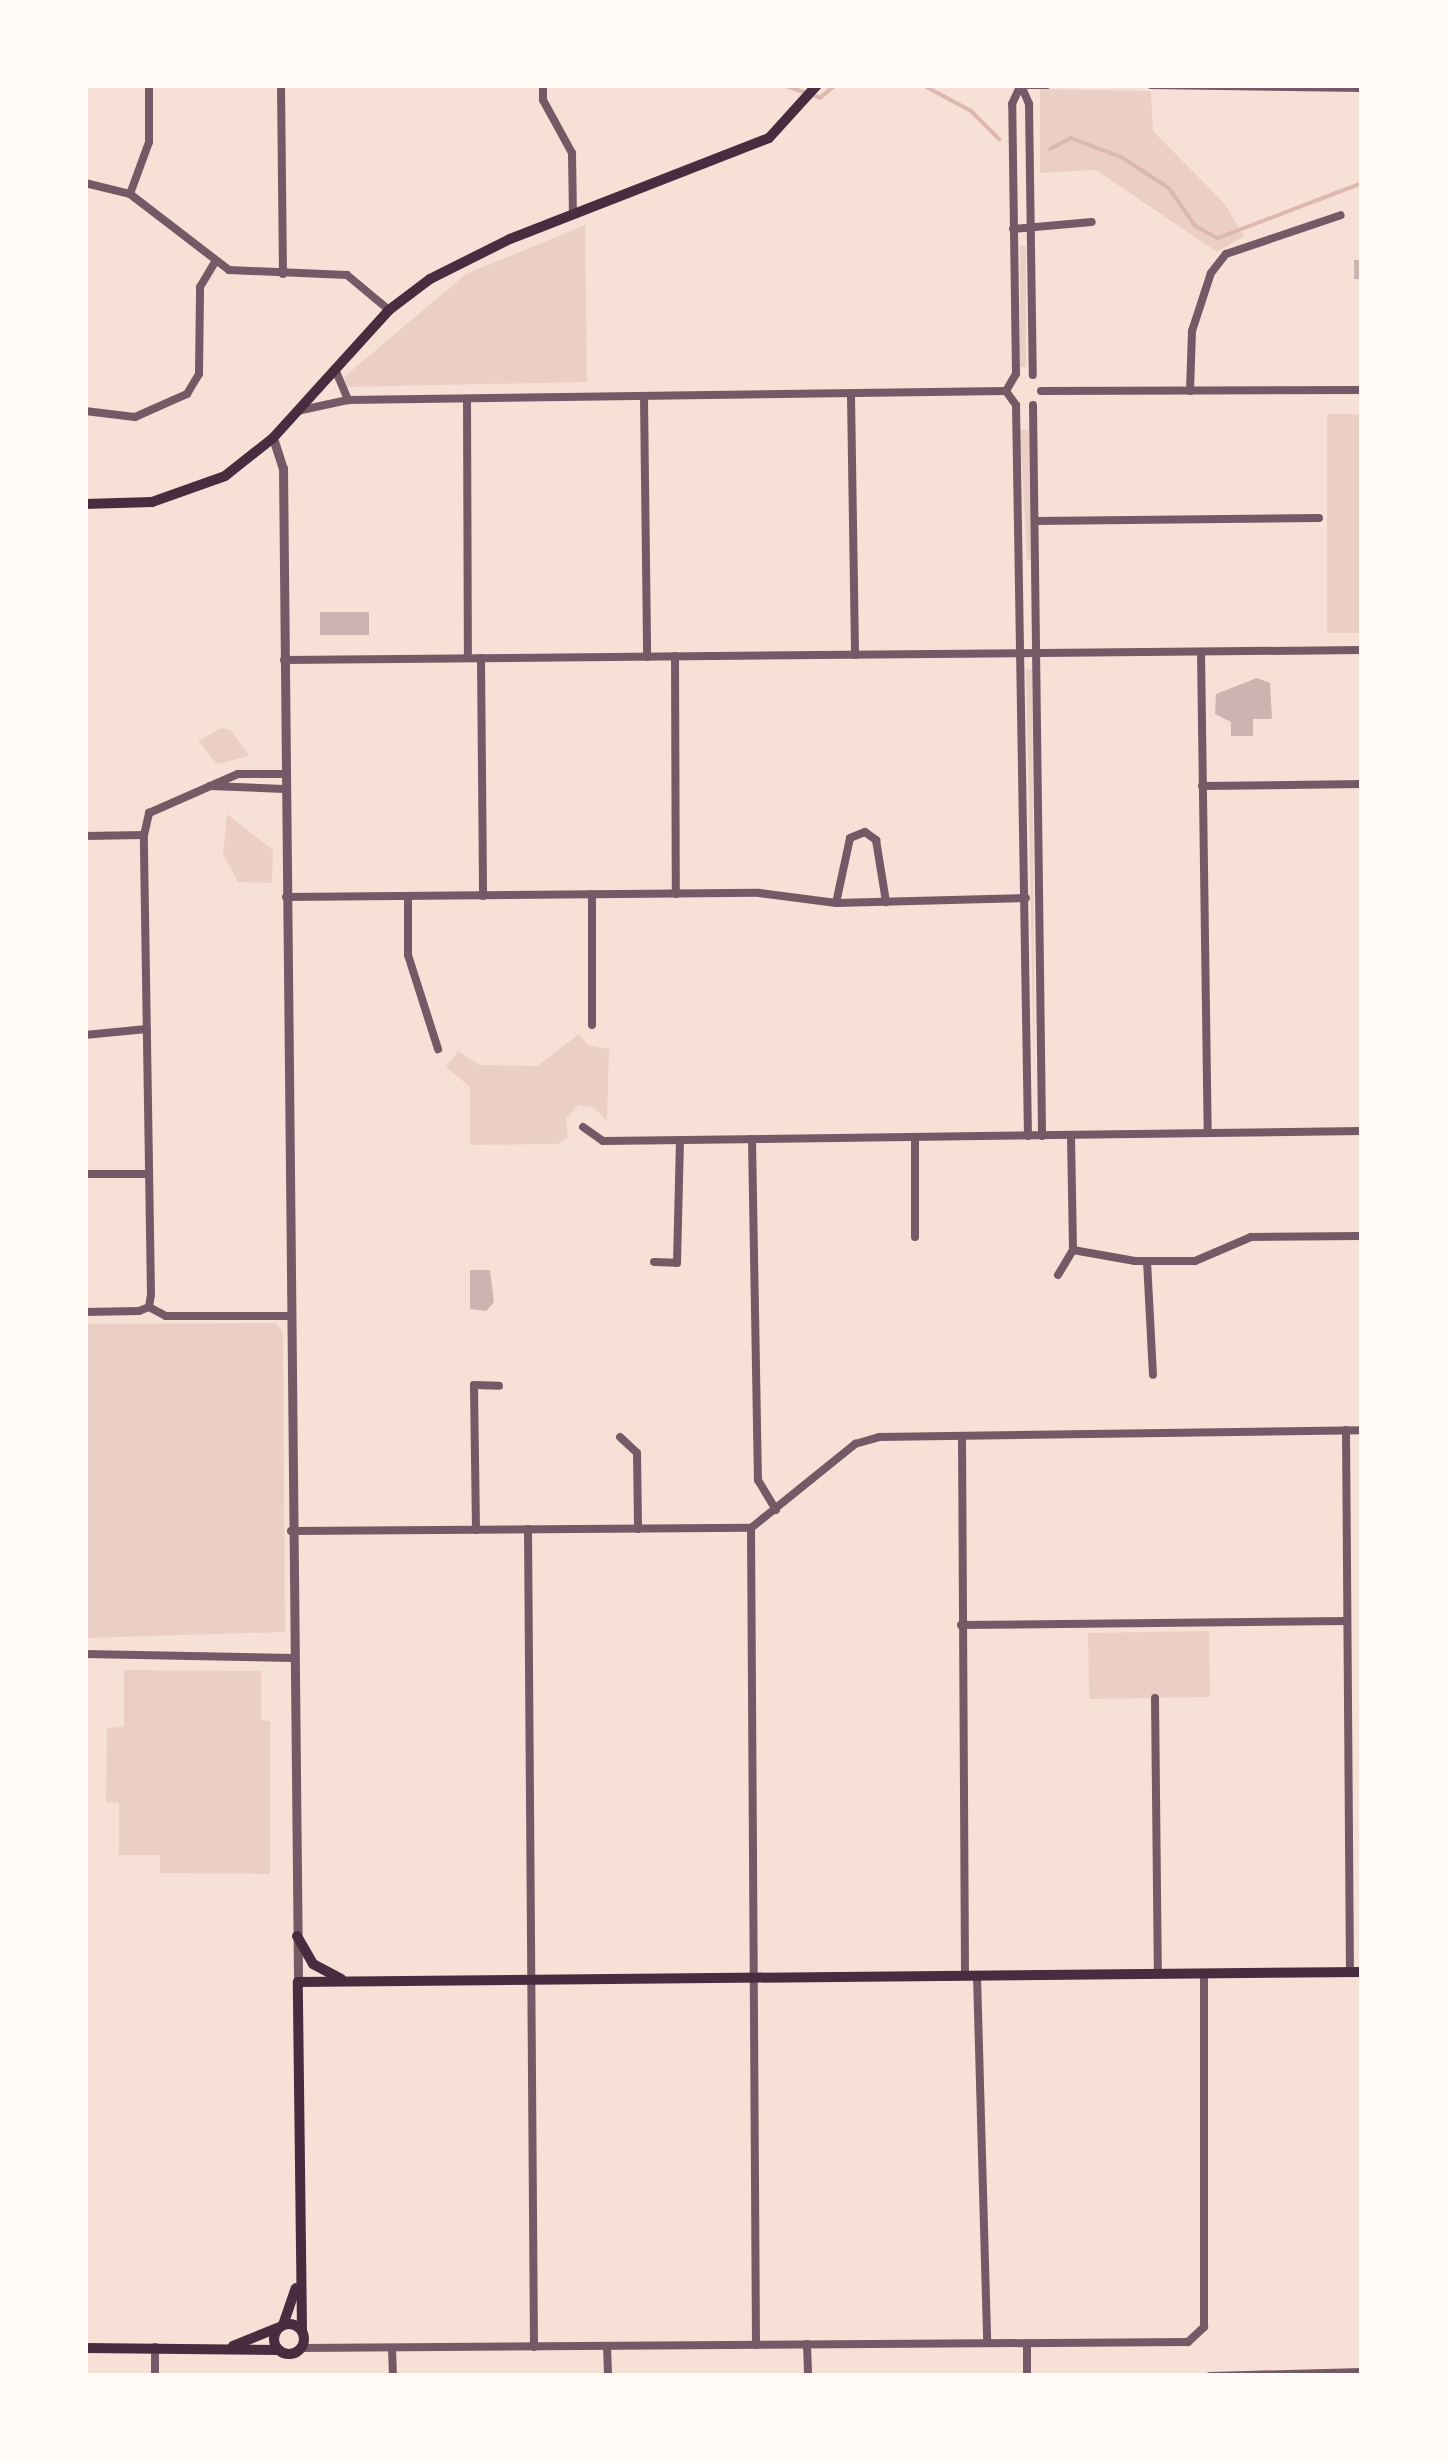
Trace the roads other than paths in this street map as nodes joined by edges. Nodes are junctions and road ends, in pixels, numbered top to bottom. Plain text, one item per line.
1 (149, 85) edge
2 (280, 85) edge
3 (543, 85) edge
4 (1021, 85) edge
5 (1047, 85) edge
6 (1151, 85) edge
7 (1336, 86) edge
8 (815, 88) edge
9 (1362, 88) edge
10 (85, 183) edge
11 (130, 194) junction
12 (573, 214) junction
13 (1341, 215) dead end
14 (1092, 222) dead end
15 (1032, 229) junction
16 (1014, 230) junction
17 (215, 262) junction
18 (283, 274) junction
19 (389, 310) junction
20 (334, 364) junction
21 (1016, 374) junction
22 (1034, 375) junction
23 (1362, 390) edge
24 (1006, 391) junction
25 (1190, 391) junction
26 (1041, 392) junction
27 (852, 396) junction
28 (644, 398) junction
29 (348, 400) junction
30 (467, 400) junction
31 (1032, 404) junction
32 (1016, 405) junction
33 (85, 411) edge
34 (296, 411) junction
35 (273, 438) junction
36 (85, 504) edge
37 (1319, 518) dead end
38 (1036, 521) junction
39 (1036, 565) junction
40 (1020, 566) junction
41 (1362, 650) edge
42 (1200, 652) junction
43 (1021, 653) junction
44 (1037, 653) junction
45 (855, 655) junction
46 (647, 656) junction
47 (675, 656) junction
48 (468, 658) junction
49 (481, 658) junction
50 (284, 660) junction
51 (284, 774) junction
52 (1362, 784) edge
53 (206, 785) junction
54 (1202, 786) junction
55 (284, 789) junction
56 (144, 835) junction
57 (85, 836) edge
58 (592, 894) junction
59 (676, 894) junction
60 (408, 896) junction
61 (483, 896) junction
62 (286, 898) junction
63 (1026, 898) junction
64 (886, 902) junction
65 (836, 903) junction
66 (592, 1026) dead end
67 (146, 1029) junction
68 (85, 1034) edge
69 (438, 1049) dead end
70 (582, 1127) dead end
71 (1362, 1132) edge
72 (1208, 1133) junction
73 (1028, 1136) junction
74 (1042, 1136) junction
75 (1072, 1136) junction
76 (915, 1138) junction
77 (680, 1140) junction
78 (752, 1140) junction
79 (85, 1174) edge
80 (149, 1174) junction
81 (914, 1236) dead end
82 (1362, 1236) edge
83 (1073, 1250) junction
84 (1148, 1261) junction
85 (654, 1262) dead end
86 (1058, 1274) dead end
87 (149, 1307) junction
88 (85, 1312) edge
89 (289, 1316) junction
90 (1153, 1375) dead end
91 (500, 1386) dead end
92 (1346, 1430) junction
93 (1362, 1430) edge
94 (962, 1436) junction
95 (620, 1437) dead end
96 (776, 1510) junction
97 (751, 1528) junction
98 (528, 1529) junction
99 (638, 1529) junction
100 (291, 1530) junction
101 (476, 1530) junction
102 (1347, 1621) junction
103 (962, 1625) junction
104 (85, 1654) edge
105 (292, 1658) junction
106 (1155, 1698) dead end
107 (1348, 1761) junction
108 (1362, 1761) edge
109 (297, 1936) junction
110 (1356, 1972) edge
111 (1158, 1974) junction
112 (1204, 1974) junction
113 (964, 1976) junction
114 (978, 1976) junction
115 (754, 1978) junction
116 (531, 1980) junction
117 (298, 1982) junction
118 (346, 1982) junction
119 (298, 2282) junction
120 (281, 2326) junction
121 (302, 2330) junction
122 (1027, 2342) junction
123 (986, 2343) junction
124 (756, 2344) junction
125 (808, 2344) junction
126 (607, 2346) junction
127 (155, 2347) junction
128 (534, 2347) junction
129 (85, 2348) edge
130 (227, 2348) junction
131 (301, 2348) junction
132 (392, 2348) junction
133 (279, 2350) junction
134 (1362, 2372) edge
135 (155, 2376) edge
136 (393, 2376) edge
137 (608, 2376) edge
138 (808, 2376) edge
139 (1027, 2376) edge
140 (1210, 2376) edge

1 - 11 street
2 - 18 street
3 - 12 street
4 - 5 street
4 - 15 street
4 - 16 street
6 - 7 street
7 - 9 street
8 - 12 main road
10 - 11 street
11 - 17 street
12 - 19 main road
13 - 25 street
14 - 15 street
15 - 16 street
15 - 22 street
16 - 21 street
17 - 18 street
17 - 33 street
18 - 19 street
19 - 20 main road
20 - 29 street
20 - 34 main road
21 - 22 street
21 - 24 street
22 - 26 street
23 - 25 street
24 - 27 street
24 - 32 street
25 - 26 street
26 - 31 street
27 - 28 street
27 - 45 street
28 - 30 street
28 - 46 street
29 - 30 street
29 - 34 street
30 - 48 street
31 - 32 street
31 - 38 street
32 - 40 street
34 - 35 main road
35 - 36 main road
35 - 50 street
37 - 38 street
38 - 39 street
39 - 40 street
39 - 44 street
40 - 43 street
41 - 42 street
42 - 44 street
42 - 54 street
43 - 44 street
43 - 45 street
43 - 63 street
44 - 74 street
45 - 47 street
46 - 47 street
46 - 49 street
47 - 59 street
48 - 49 street
48 - 50 street
49 - 61 street
50 - 51 street
51 - 53 street
51 - 55 street
52 - 54 street
53 - 55 street
53 - 56 street
54 - 72 street
55 - 62 street
56 - 57 street
56 - 67 street
58 - 59 street
58 - 61 street
58 - 66 street
59 - 65 street
60 - 61 street
60 - 62 street
60 - 69 street
62 - 89 street
63 - 64 street
63 - 73 street
64 - 65 street
64 - 65 street
67 - 68 street
67 - 80 street
70 - 77 street
71 - 72 street
72 - 75 street
73 - 74 street
73 - 76 street
74 - 75 street
75 - 83 street
76 - 78 street
76 - 81 street
77 - 78 street
77 - 85 street
78 - 96 street
79 - 80 street
80 - 87 street
82 - 84 street
83 - 84 street
83 - 86 street
84 - 90 street
87 - 88 street
87 - 89 street
89 - 100 street
91 - 101 street
92 - 93 street
92 - 94 street
92 - 102 street
94 - 96 street
94 - 103 street
95 - 99 street
96 - 97 street
97 - 99 street
97 - 115 street
98 - 99 street
98 - 101 street
98 - 116 street
100 - 101 street
100 - 105 street
102 - 103 street
102 - 107 street
103 - 113 street
104 - 105 street
105 - 109 street
106 - 111 street
107 - 108 street
107 - 110 street
109 - 117 street
109 - 118 main road
110 - 112 main road
111 - 112 main road
111 - 114 main road
112 - 122 street
113 - 114 main road
113 - 115 main road
114 - 123 street
115 - 116 main road
115 - 124 street
116 - 118 main road
116 - 128 street
117 - 118 main road
117 - 119 main road
119 - 120 main road
119 - 121 main road
120 - 121 main road
120 - 130 main road
120 - 133 main road
121 - 131 main road
122 - 123 street
122 - 139 street
123 - 125 street
124 - 125 street
124 - 126 street
125 - 138 street
126 - 128 street
126 - 137 street
127 - 129 main road
127 - 130 main road
127 - 135 street
128 - 132 street
130 - 133 main road
131 - 132 street
131 - 133 main road
132 - 136 street
134 - 140 street

